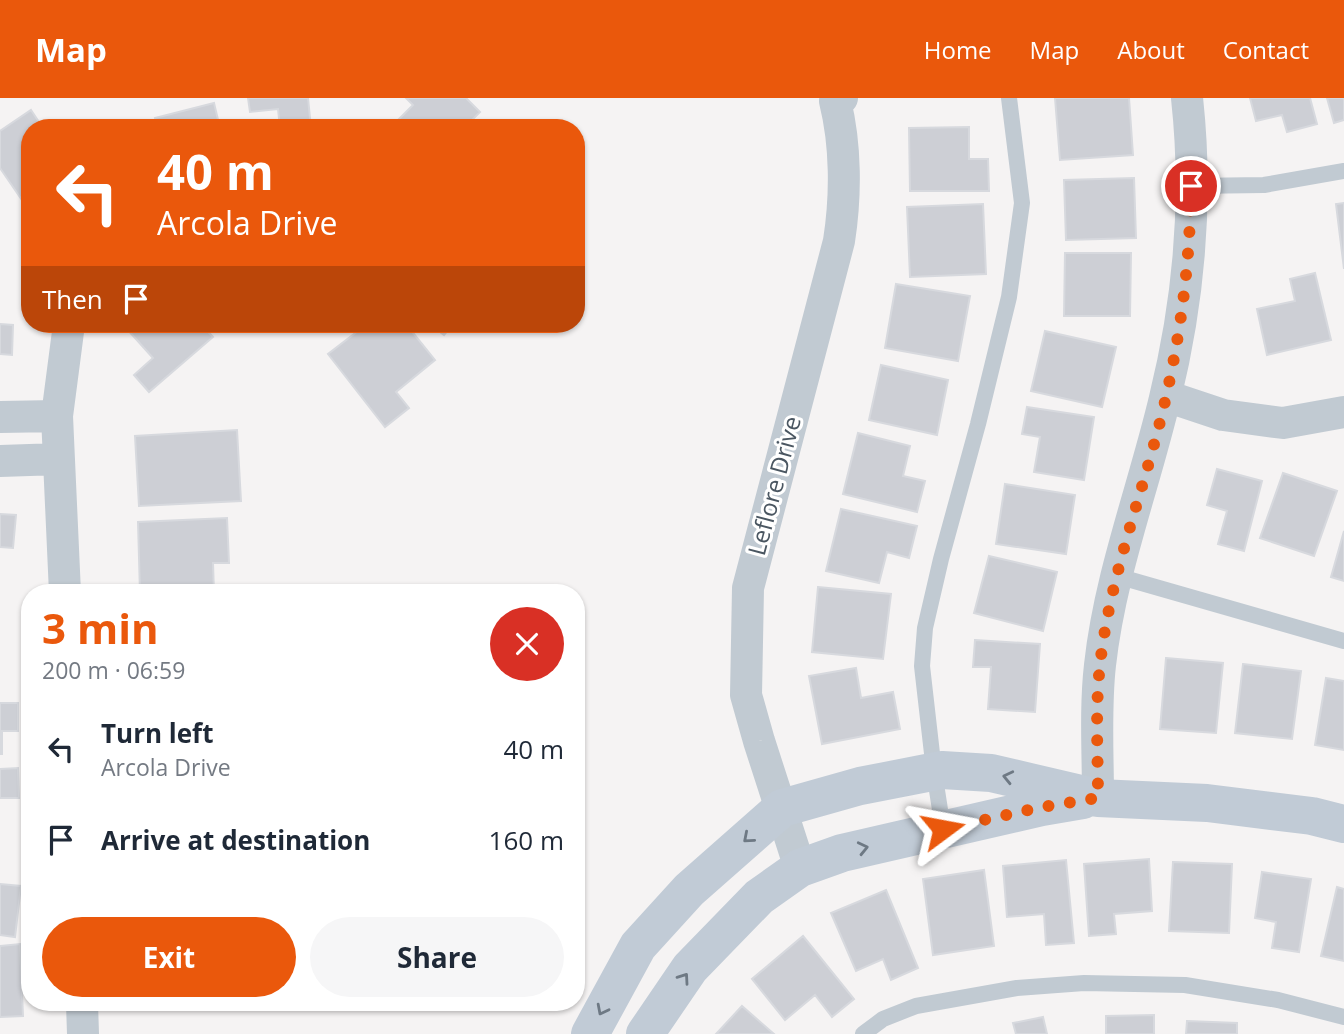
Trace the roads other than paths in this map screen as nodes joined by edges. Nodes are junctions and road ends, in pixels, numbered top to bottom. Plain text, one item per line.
1 (1009, 98) edge
2 (1187, 98) edge
3 (839, 100) edge
4 (1344, 171) edge
5 (1191, 186) junction
6 (68, 333) edge
7 (1166, 397) junction
8 (1344, 412) edge
9 (57, 416) junction
10 (0, 417) edge
11 (59, 459) junction
12 (0, 461) edge
13 (1117, 576) junction
14 (65, 584) edge
15 (1344, 641) edge
16 (933, 771) junction
17 (1098, 798) junction
18 (782, 808) junction
19 (1344, 824) edge
20 (943, 829) junction
21 (800, 868) junction
22 (82, 1011) edge
23 (1344, 1017) edge
24 (83, 1034) edge
25 (590, 1034) edge
26 (645, 1034) edge
27 (863, 1034) edge

1 - 16 lane
2 - 5 street
3 - 18 street, Leflore Drive
4 - 5 lane
5 - 7 street
6 - 9 street
7 - 8 street
7 - 13 street
9 - 10 street
9 - 11 street
11 - 12 street
11 - 14 street
13 - 15 lane
13 - 17 street
17 -> 16 street
16 - 18 street
16 - 20 lane
17 - 19 street
17 - 20 street
18 - 21 street, Leflore Drive
18 -> 25 street
21 -> 20 street
26 -> 21 street
22 - 24 street
23 - 27 lane

